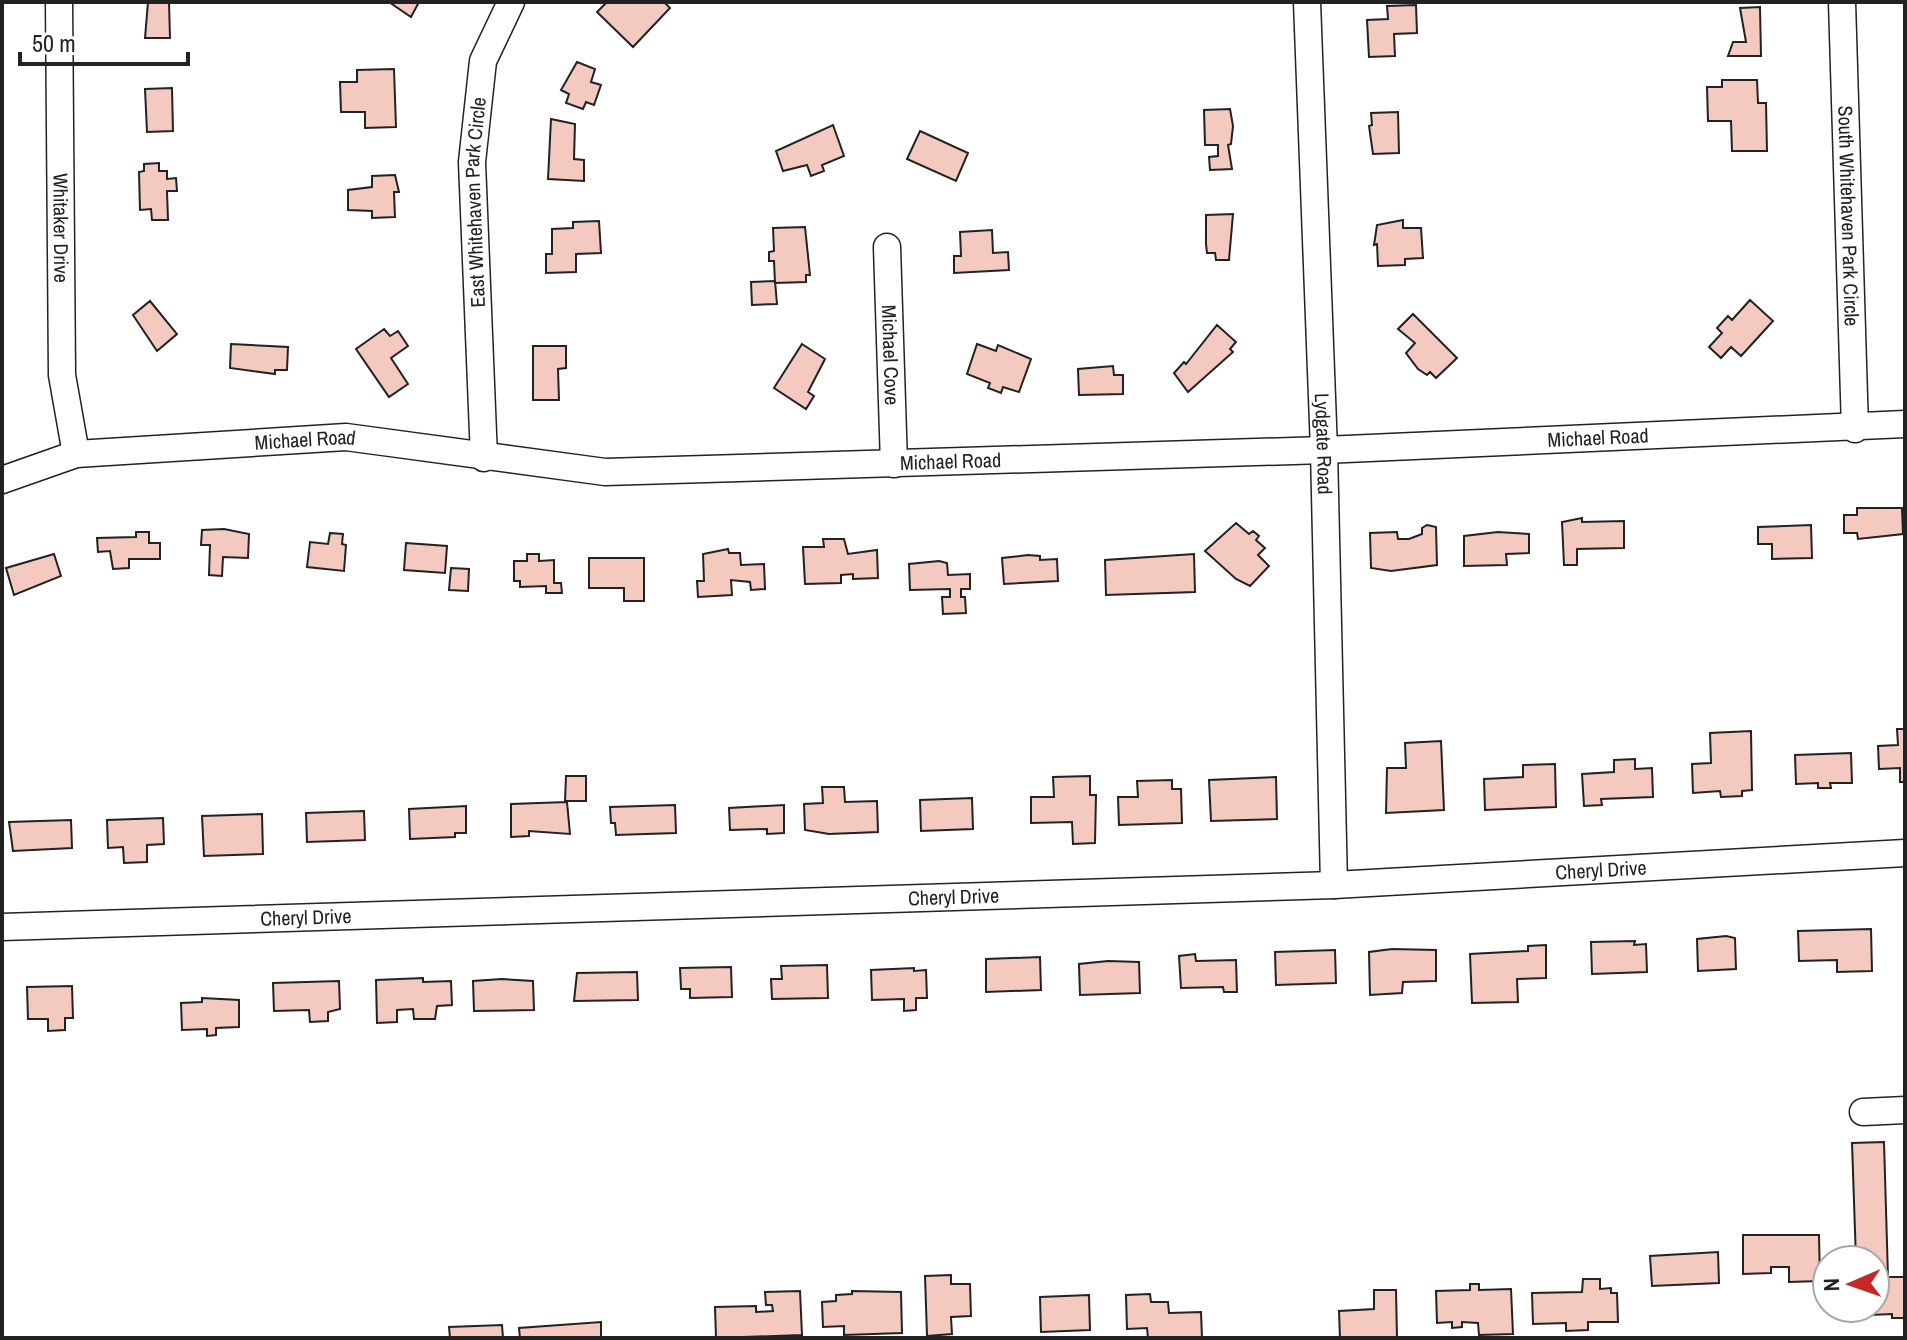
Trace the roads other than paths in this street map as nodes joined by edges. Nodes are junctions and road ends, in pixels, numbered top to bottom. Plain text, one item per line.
1 (59, 2) edge
2 (511, 2) edge
3 (1307, 2) edge
4 (1842, 2) edge
5 (887, 247) dead end
6 (1905, 424) edge
7 (1855, 429) junction
8 (1324, 450) junction
9 (76, 454) junction
10 (484, 458) junction
11 (894, 464) junction
12 (2, 480) edge
13 (1905, 853) edge
14 (1334, 885) junction
15 (2, 927) edge
16 (1905, 1110) edge
17 (1863, 1112) dead end

1 - 9 street, Whitaker Drive
2 - 10 street, East Whitehaven Park Circle
3 - 8 street, Lydgate Road
4 - 7 street, South Whitehaven Park Circle
5 - 11 street, Michael Cove
6 - 7 street, Michael Road
7 - 8 street, Michael Road
8 - 11 street, Michael Road
8 - 14 street, Lydgate Road
9 - 10 street, Michael Road
9 - 12 street, Michael Road
10 - 11 street, Michael Road
13 - 14 street, Cheryl Drive
14 - 15 street, Cheryl Drive
16 - 17 street

